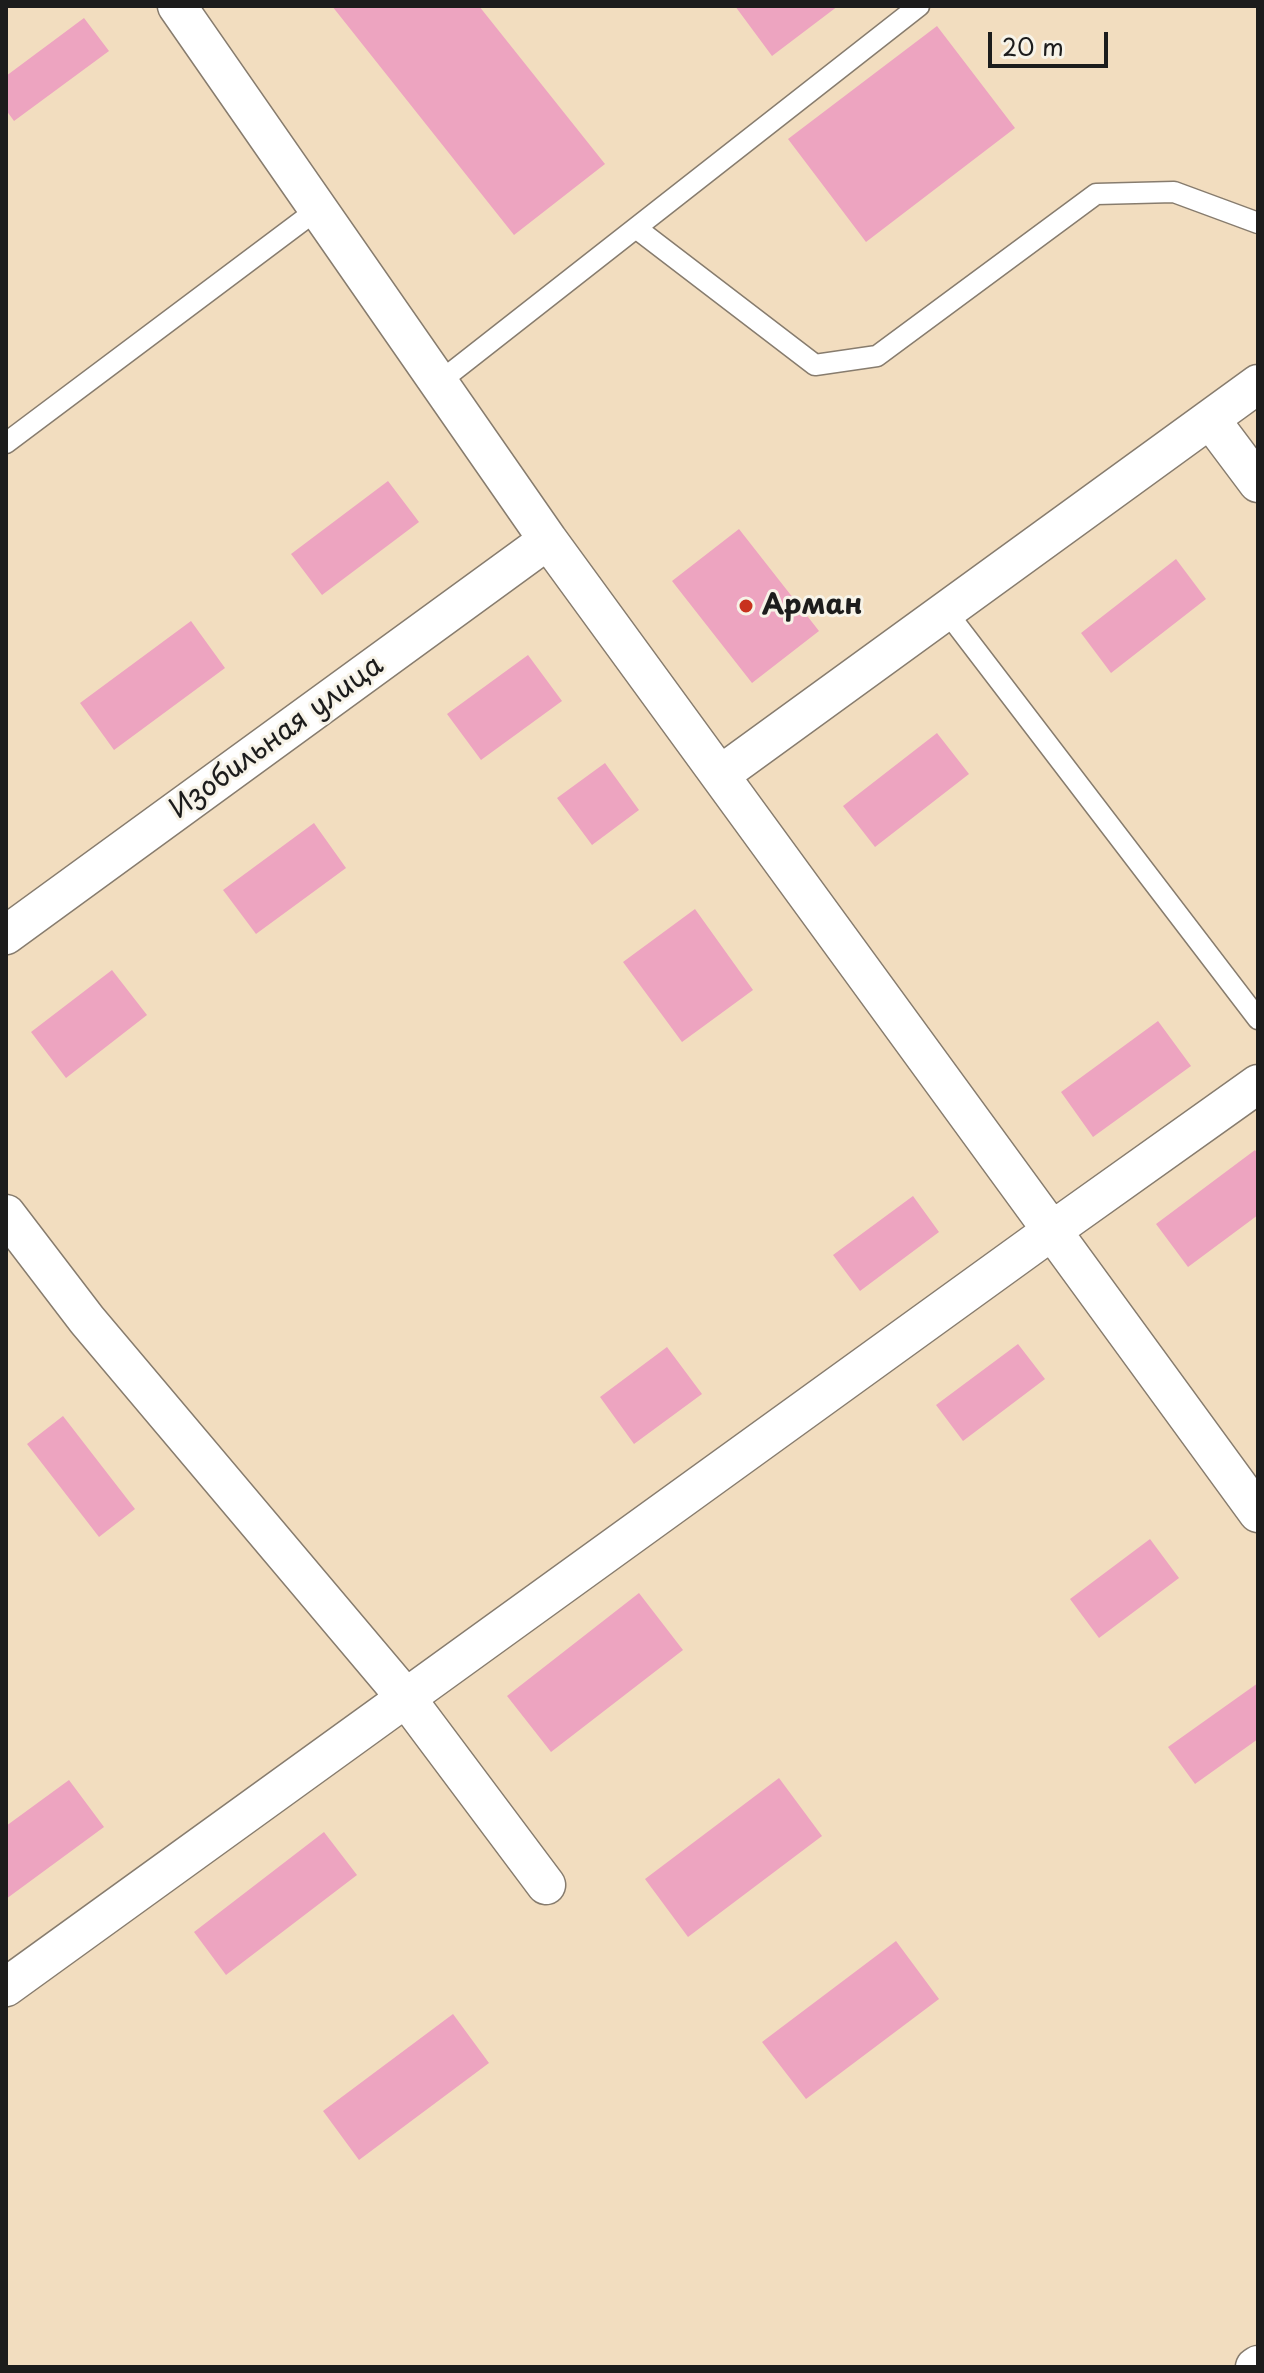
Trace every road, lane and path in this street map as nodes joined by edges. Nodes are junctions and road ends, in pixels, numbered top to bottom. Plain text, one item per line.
1 (177, 6) edge
2 (919, 6) edge
3 (318, 209) junction
4 (1258, 223) edge
5 (636, 228) junction
6 (438, 383) junction
7 (1258, 384) edge
8 (1210, 419) junction
9 (6, 443) edge
10 (1258, 483) edge
11 (548, 540) junction
12 (946, 611) junction
13 (720, 775) junction
14 (6, 935) edge
15 (1258, 1019) edge
16 (1258, 1084) edge
17 (6, 1214) edge
18 (1053, 1230) junction
19 (1258, 1513) edge
20 (406, 1698) junction
21 (546, 1885) dead end
22 (6, 1987) edge

1 - 3 street
2 - 5 lane
3 - 6 street
3 - 9 lane
4 - 5 lane
5 - 6 lane
6 - 11 street
7 - 8 street
8 - 10 street
8 - 12 street
11 - 13 street
11 - 14 street, Изобильная улица
12 - 13 street
12 - 15 lane
13 - 18 street
16 - 18 street
17 - 20 street
18 - 19 street
18 - 20 street
20 - 21 street
20 - 22 street

